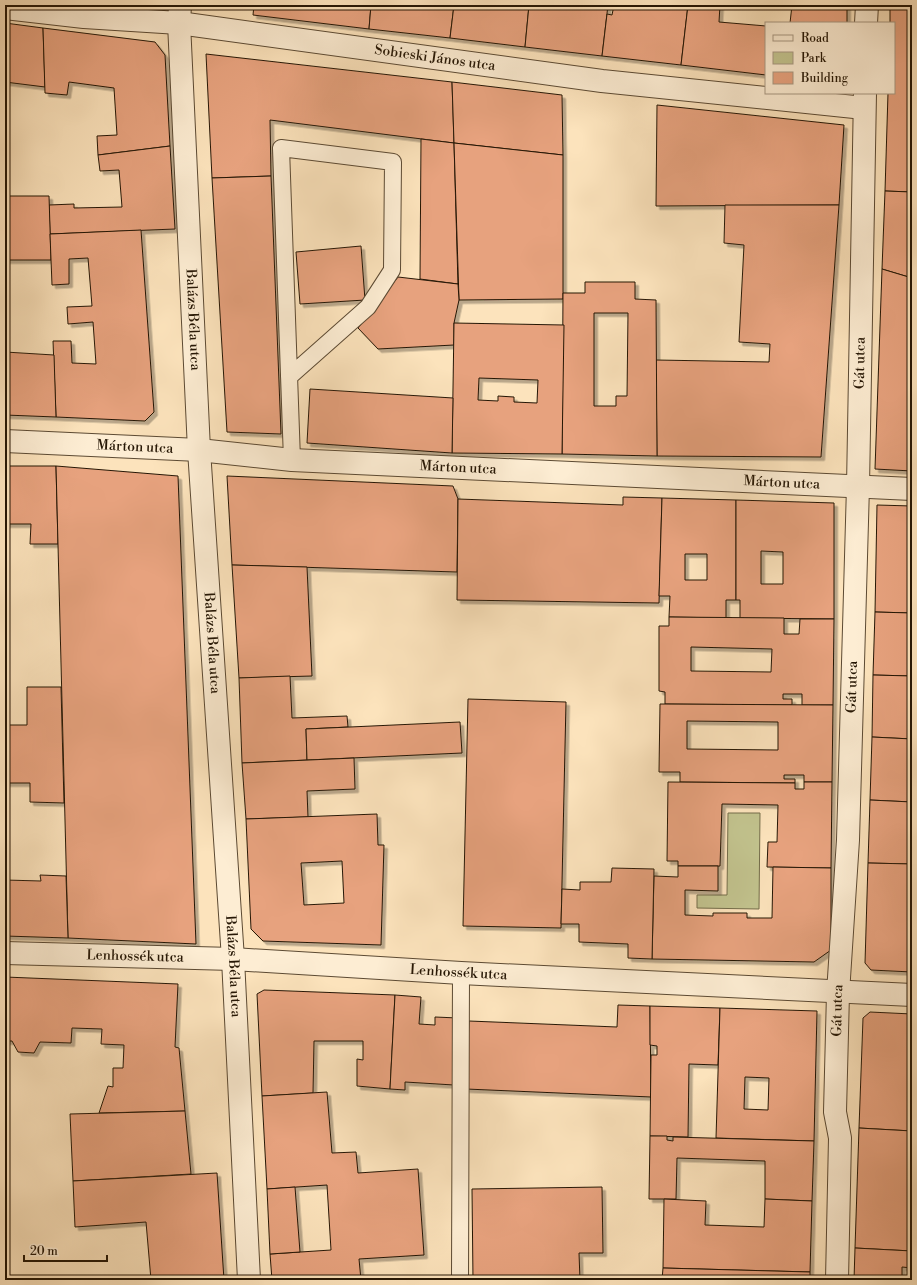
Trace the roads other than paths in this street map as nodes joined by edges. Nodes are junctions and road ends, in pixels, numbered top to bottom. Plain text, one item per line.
1 (867, 5) edge
2 (5, 8) edge
3 (180, 14) edge
4 (866, 22) edge
5 (765, 93) edge
6 (782, 94) edge
7 (865, 100) edge
8 (289, 377) junction
9 (5, 441) edge
10 (199, 450) junction
11 (292, 460) junction
12 (858, 486) junction
13 (912, 488) edge
14 (5, 953) edge
15 (233, 959) junction
16 (460, 973) junction
17 (838, 992) junction
18 (912, 995) edge
19 (249, 1280) edge
20 (460, 1280) edge
21 (837, 1280) edge

1 - 4 street
2 - 3 street, Sobieski János utca
3 - 5 street, Sobieski János utca
3 - 10 street, Balázs Béla utca
6 - 7 street, Sobieski János utca
7 - 12 street, Gát utca
8 - 8 lane
8 - 11 lane
9 - 10 street, Márton utca
10 - 11 street, Márton utca
10 - 15 street, Balázs Béla utca
11 - 12 street, Márton utca
12 - 13 street, Márton utca
12 - 17 street, Gát utca
14 - 15 street, Lenhossék utca
15 - 16 street, Lenhossék utca
15 - 19 street, Balázs Béla utca
16 - 17 street, Lenhossék utca
16 - 20 lane
17 - 18 street, Lenhossék utca
17 - 21 street, Gát utca

